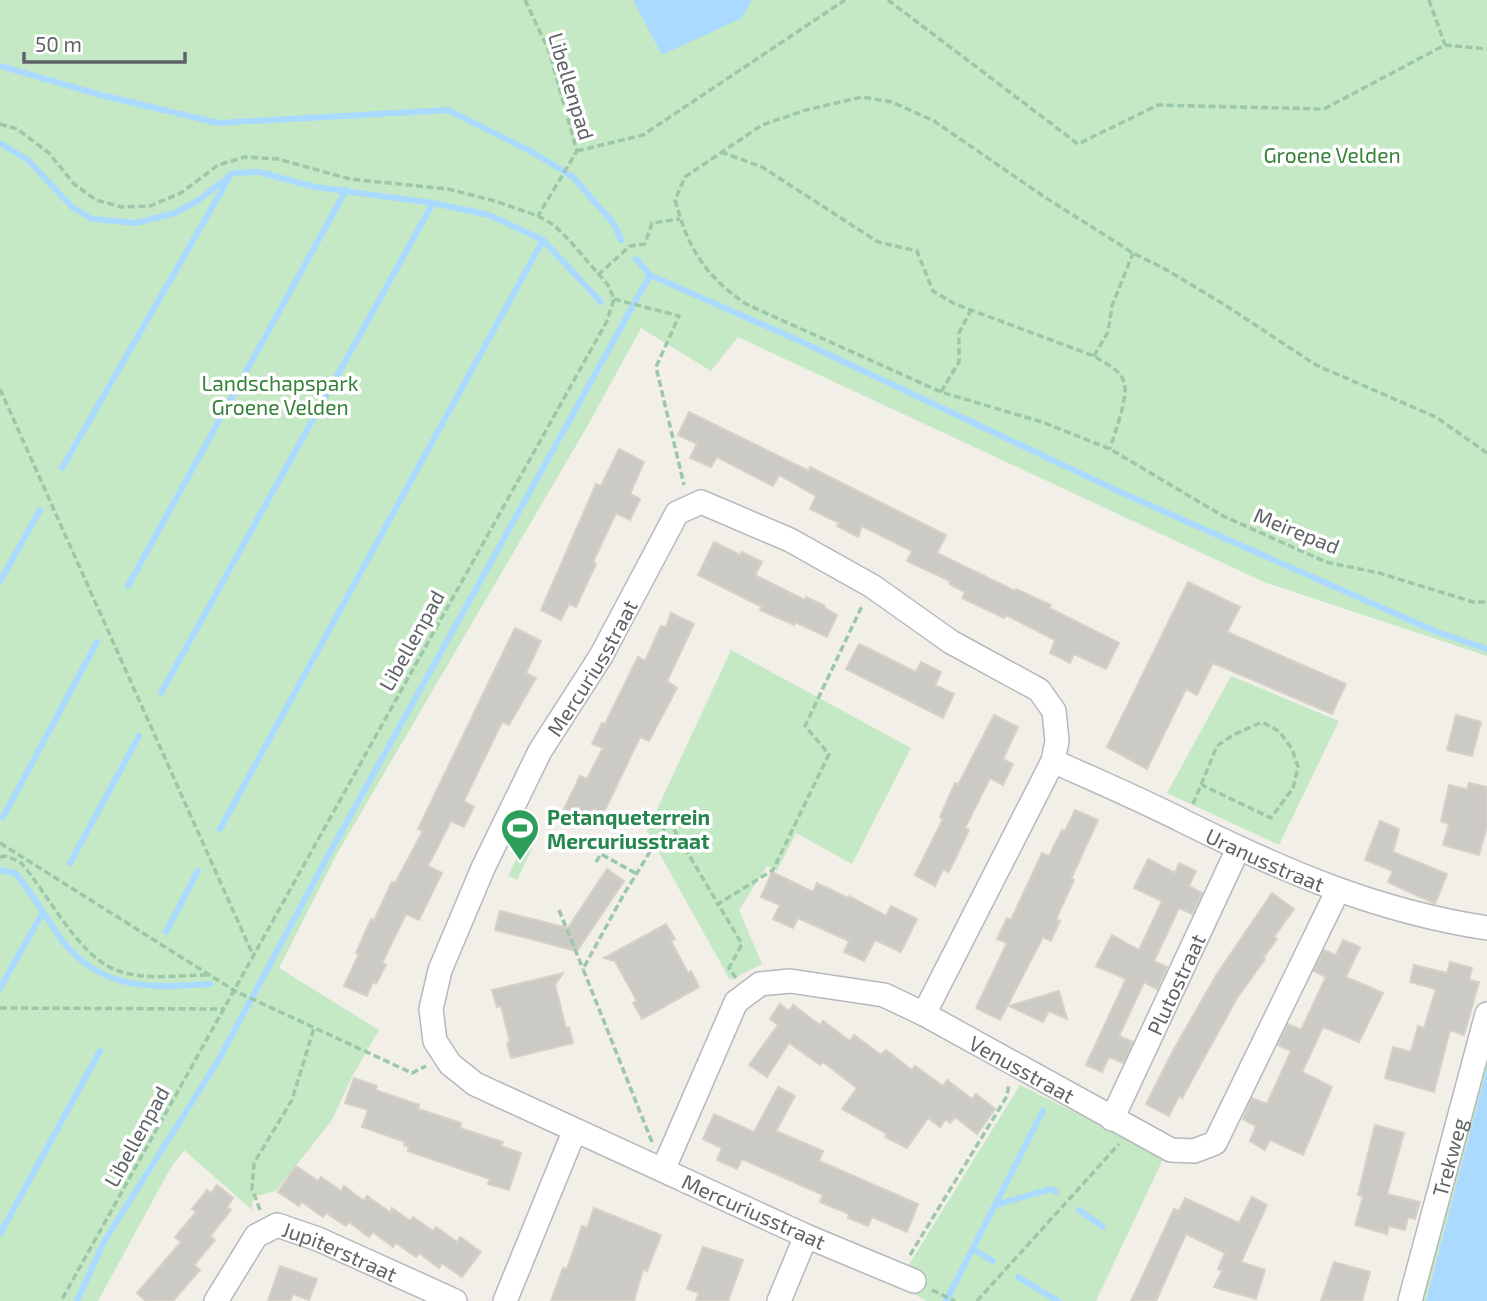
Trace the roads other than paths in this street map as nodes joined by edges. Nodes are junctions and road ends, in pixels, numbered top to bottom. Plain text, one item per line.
1 (1053, 761) junction
2 (1238, 849) junction
3 (1338, 890) junction
4 (1487, 928) edge
5 (924, 1014) junction
6 (1487, 1014) edge
7 (1122, 1124) junction
8 (575, 1132) junction
9 (663, 1170) junction
10 (806, 1236) junction
11 (906, 1278) road end
12 (216, 1301) edge
13 (455, 1301) edge
14 (505, 1301) edge
15 (779, 1301) edge
16 (1410, 1301) edge

1 - 2 street, Uranusstraat
1 - 5 street
1 - 8 street, Mercuriusstraat
2 - 3 street, Uranusstraat
2 - 7 street, Plutostraat
3 - 4 street, Uranusstraat
3 - 7 street, Venusstraat
5 - 7 street, Venusstraat
5 - 9 street, Venusstraat
6 - 16 street, Trekweg
8 - 9 street, Mercuriusstraat
8 - 14 street
9 - 10 street, Mercuriusstraat
10 - 11 street, Mercuriusstraat
10 - 15 street
12 - 13 street, Jupiterstraat

